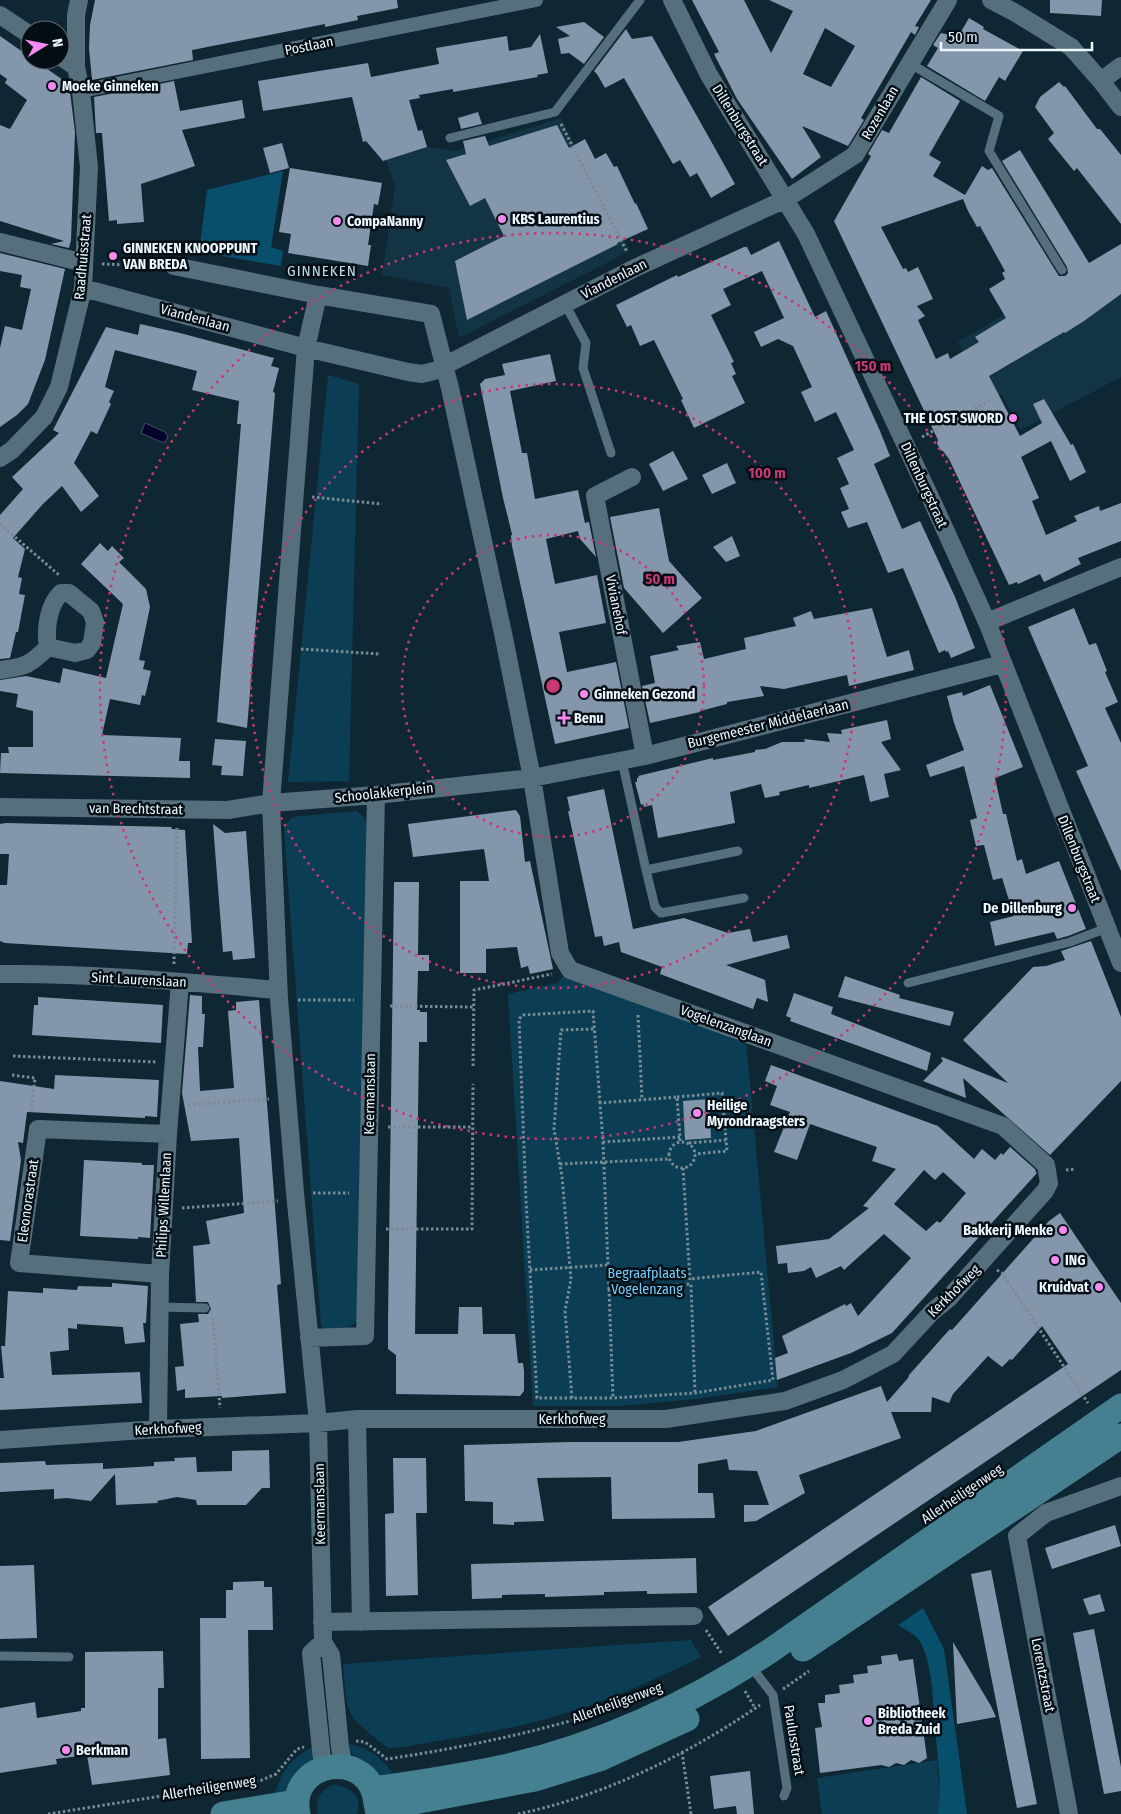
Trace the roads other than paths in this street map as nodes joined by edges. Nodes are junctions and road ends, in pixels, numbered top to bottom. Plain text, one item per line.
1 (79, 0) edge
2 (536, 0) edge
3 (640, 0) edge
4 (672, 0) edge
5 (948, 0) edge
6 (991, 0) edge
7 (0, 14) edge
8 (20, 28) edge
9 (70, 63) edge
10 (909, 63) junction
11 (1121, 66) edge
12 (76, 67) junction
13 (1101, 81) junction
14 (81, 91) junction
15 (1121, 107) edge
16 (450, 138) dead end
17 (786, 199) junction
18 (0, 242) edge
19 (84, 263) junction
20 (174, 266) road end
21 (1062, 270) dead end
22 (83, 288) junction
23 (318, 295) junction
24 (565, 304) junction
25 (306, 348) junction
26 (445, 366) junction
27 (611, 453) dead end
28 (0, 458) edge
29 (632, 477) dead end
30 (1121, 567) edge
31 (987, 622) junction
32 (48, 647) junction
33 (1002, 664) junction
34 (0, 670) edge
35 (645, 756) junction
36 (622, 761) junction
37 (532, 778) junction
38 (376, 795) junction
39 (271, 803) junction
40 (0, 808) edge
41 (738, 851) dead end
42 (646, 870) junction
43 (744, 898) dead end
44 (1107, 928) junction
45 (1121, 963) edge
46 (0, 974) edge
47 (177, 982) junction
48 (908, 983) dead end
49 (279, 995) junction
50 (168, 1134) junction
51 (1048, 1174) joint
52 (160, 1274) junction
53 (160, 1307) junction
54 (205, 1308) road end
55 (309, 1338) junction
56 (1121, 1406) edge
57 (357, 1419) junction
58 (318, 1423) junction
59 (158, 1429) junction
60 (1121, 1436) edge
61 (0, 1440) edge
62 (1121, 1486) edge
63 (694, 1616) road end
64 (322, 1622) junction
65 (361, 1622) junction
66 (323, 1642) junction
67 (0, 1656) edge
68 (69, 1657) dead end
69 (755, 1671) junction
70 (333, 1768) junction
71 (784, 1796) dead end
72 (375, 1804) edge
73 (297, 1808) edge
74 (222, 1814) edge
75 (1069, 1814) edge

1 - 12 street, Raadhuisstraat
2 - 14 street, Postlaan
3 - 16 lane
4 - 17 street, Dillenburgstraat
5 - 10 street, Rozenlaan
6 - 13 street
7 - 8 street
9 - 12 street
10 - 17 street, Rozenlaan
10 - 21 lane
11 - 13 street
12 - 14 street, Raadhuisstraat
13 - 15 street
14 - 19 street, Raadhuisstraat
17 - 24 street, Viandenlaan
17 - 31 street, Dillenburgstraat
18 - 19 street
19 - 22 street, Raadhuisstraat
20 - 23 street
22 - 25 street, Viandenlaan
22 - 28 street, Raadhuisstraat
23 - 25 street
23 - 26 street
24 - 26 street, Viandenlaan
24 - 27 lane
25 - 26 street, Viandenlaan
25 - 39 street
26 - 37 street
29 - 35 street, Vivianehof
30 - 31 street
31 - 33 street, Dillenburgstraat
32 - 32 street
32 - 34 street
33 - 35 street, Burgemeester Middelaerlaan
33 - 44 street, Dillenburgstraat
35 - 36 street, Burgemeester Middelaerlaan
36 - 37 street, Burgemeester Middelaerlaan
36 - 42 lane
37 - 38 street, Schoolakkerplein
37 - 51 street, Vogelenzanglaan
38 - 39 street, Schoolakkerplein
38 - 55 street, Keermanslaan
39 - 40 street, van Brechtstraat
39 - 49 street, Keermanslaan
41 - 42 lane
42 - 43 lane
44 - 45 street, Dillenburgstraat
44 - 48 lane
46 - 47 street, Sint Laurenslaan
47 - 49 street, Sint Laurenslaan
47 - 50 street, Philips Willemlaan
49 - 55 street, Keermanslaan
50 - 52 street, Philips Willemlaan
50 - 52 street, Eleonorastraat
51 - 57 street, Kerkhofweg
52 - 53 street, Philips Willemlaan
53 - 54 lane
53 - 59 street, Philips Willemlaan
55 - 58 street, Keermanslaan
56 - 69 main road, Allerheiligenweg
57 - 58 street, Kerkhofweg
57 - 65 street
58 - 59 street, Kerkhofweg
58 - 64 street, Keermanslaan
59 - 61 street, Kerkhofweg
60 - 69 main road, Allerheiligenweg
62 - 75 street, Lorentzstraat
63 - 65 street
64 - 65 street
64 - 66 street, Keermanslaan
66 - 70 street, Keermanslaan
66 - 70 street
67 - 68 lane
69 - 71 lane, Paulusstraat
69 - 72 main road, Allerheiligenweg
70 - 72 main road
70 - 73 main road
73 - 74 main road, Allerheiligenweg

